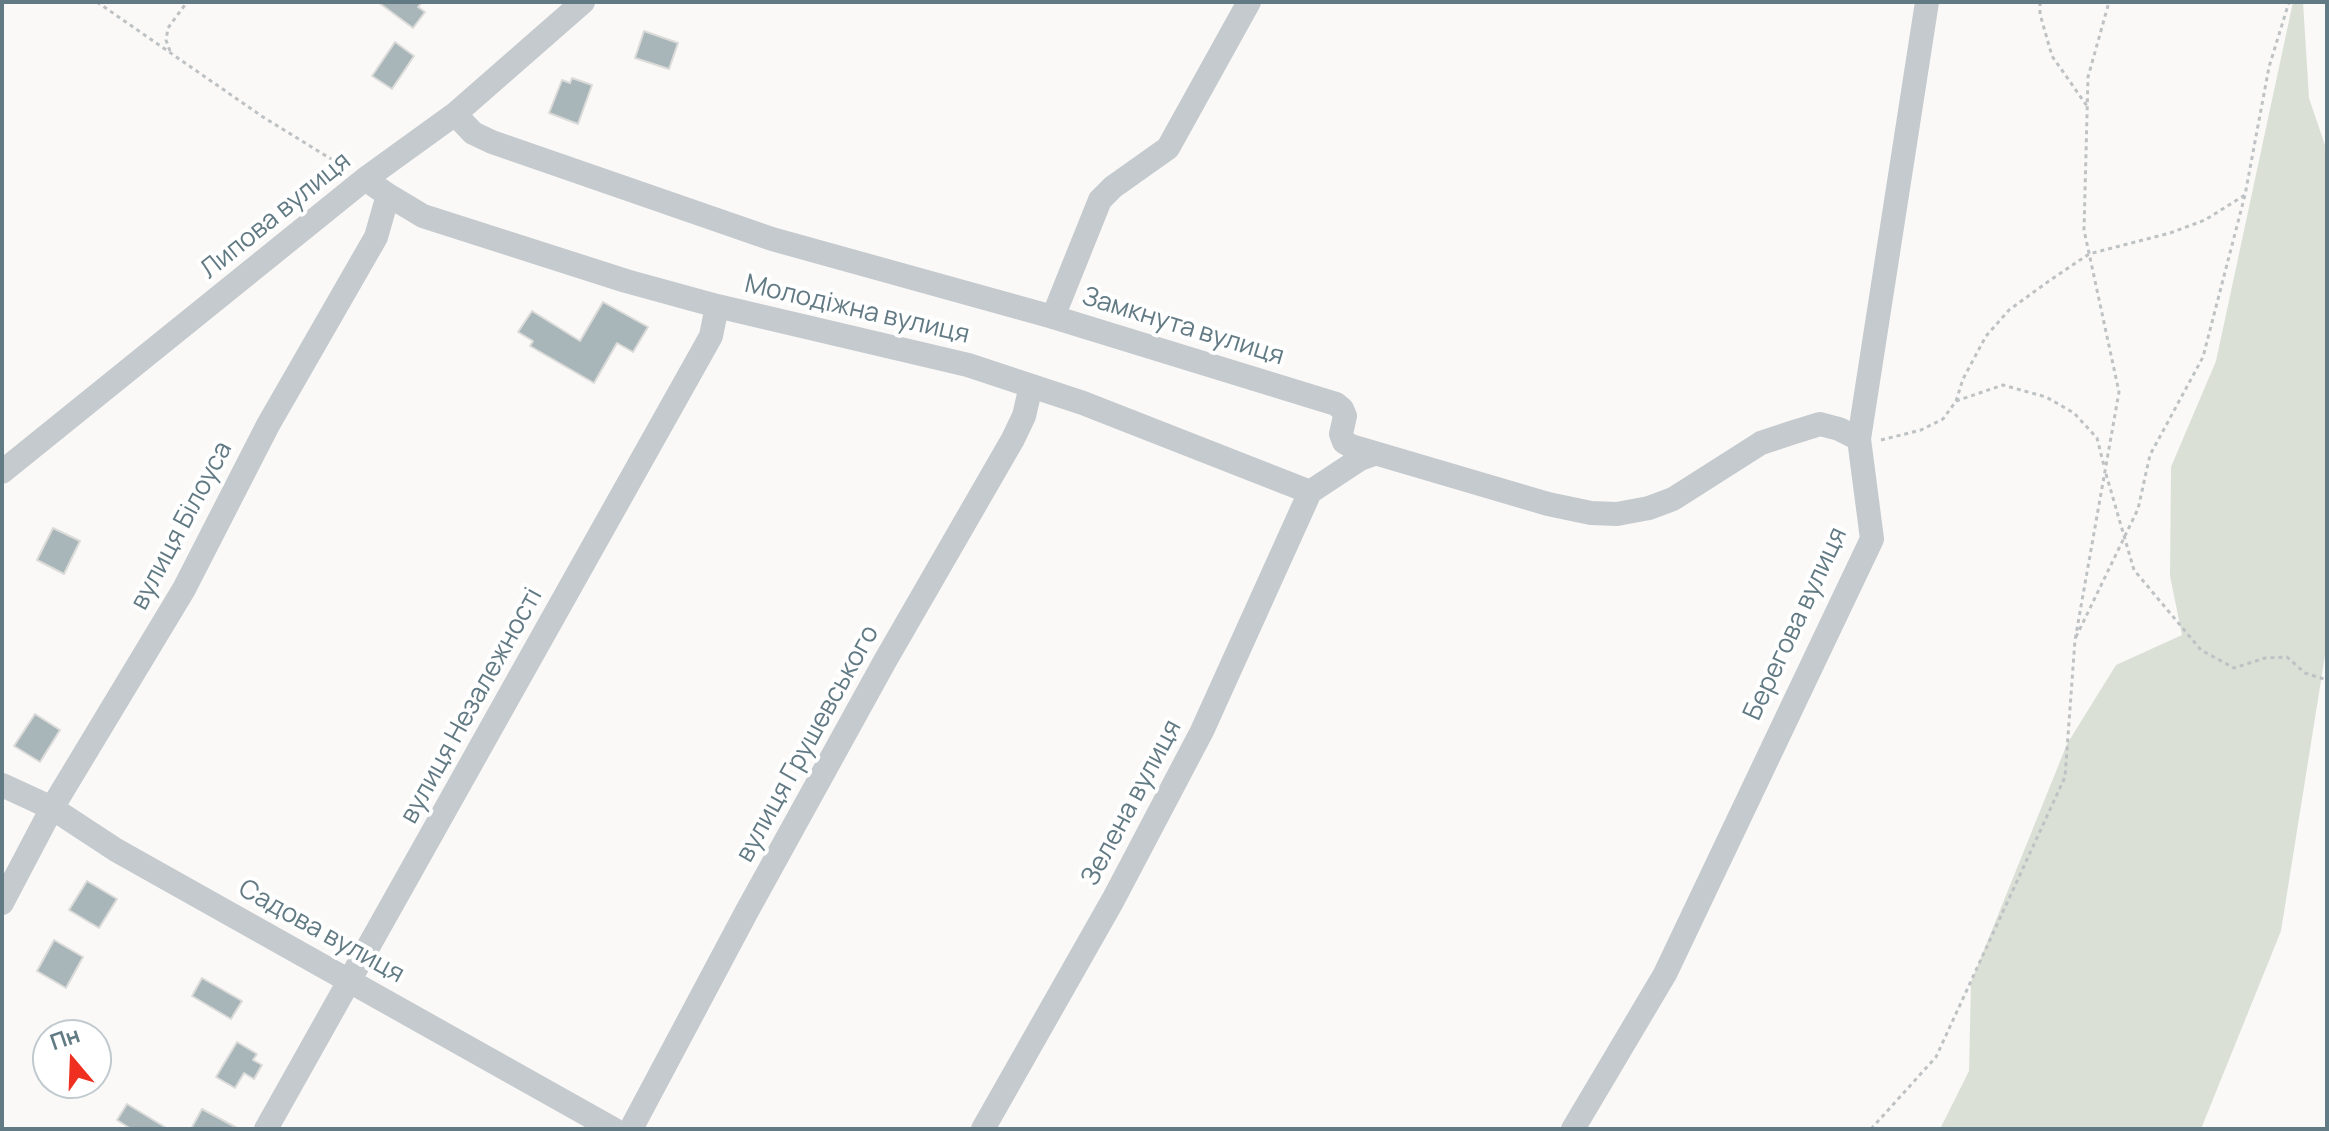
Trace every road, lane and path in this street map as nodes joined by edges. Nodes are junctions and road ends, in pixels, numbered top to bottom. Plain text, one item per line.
1 (97, 2) edge
2 (187, 2) edge
3 (583, 2) edge
4 (1249, 2) edge
5 (1927, 2) edge
6 (2040, 2) edge
7 (2109, 2) edge
8 (2289, 2) edge
9 (170, 51) junction
10 (2087, 106) junction
11 (455, 114) junction
12 (365, 179) junction
13 (388, 195) junction
14 (2245, 195) junction
15 (2089, 254) junction
16 (717, 306) junction
17 (1053, 317) junction
18 (1031, 386) junction
19 (1956, 401) junction
20 (1859, 439) junction
21 (1374, 454) junction
22 (2105, 470) junction
23 (2, 472) edge
24 (1310, 492) junction
25 (2124, 540) junction
26 (2075, 640) junction
27 (2327, 680) edge
28 (2, 785) edge
29 (52, 808) junction
30 (2, 903) edge
31 (350, 981) junction
32 (266, 1129) edge
33 (613, 1129) edge
34 (631, 1129) edge
35 (983, 1129) edge
36 (1573, 1129) edge
37 (1871, 1129) edge

1 - 9 path
2 - 9 path
3 - 11 street, Липова вулиця
4 - 17 street
5 - 20 street, Берегова вулиця
6 - 10 path
7 - 10 path
8 - 14 path
9 - 12 path
10 - 15 path
11 - 12 street, Липова вулиця
11 - 17 street, Замкнута вулиця
12 - 13 street
12 - 23 street, Липова вулиця
13 - 16 street, Молодіжна вулиця
13 - 29 street, вулиця Білоуса
14 - 15 path
14 - 25 path
15 - 19 path
15 - 22 path
16 - 18 street, Молодіжна вулиця
16 - 31 street, вулиця Незалежності
17 - 21 street, Замкнута вулиця
18 - 24 street, Молодіжна вулиця
18 - 34 street, вулиця Грушевського
19 - 20 path
19 - 22 path
20 - 21 street, Замкнута вулиця
20 - 36 street, Берегова вулиця
21 - 24 street
22 - 25 path
22 - 26 path
24 - 35 street, Зелена вулиця
25 - 26 path
25 - 27 path
26 - 37 path
28 - 29 street, Садова вулиця
29 - 30 street, вулиця Білоуса
29 - 31 street, Садова вулиця
31 - 32 street, вулиця Незалежності
31 - 33 street, Садова вулиця

